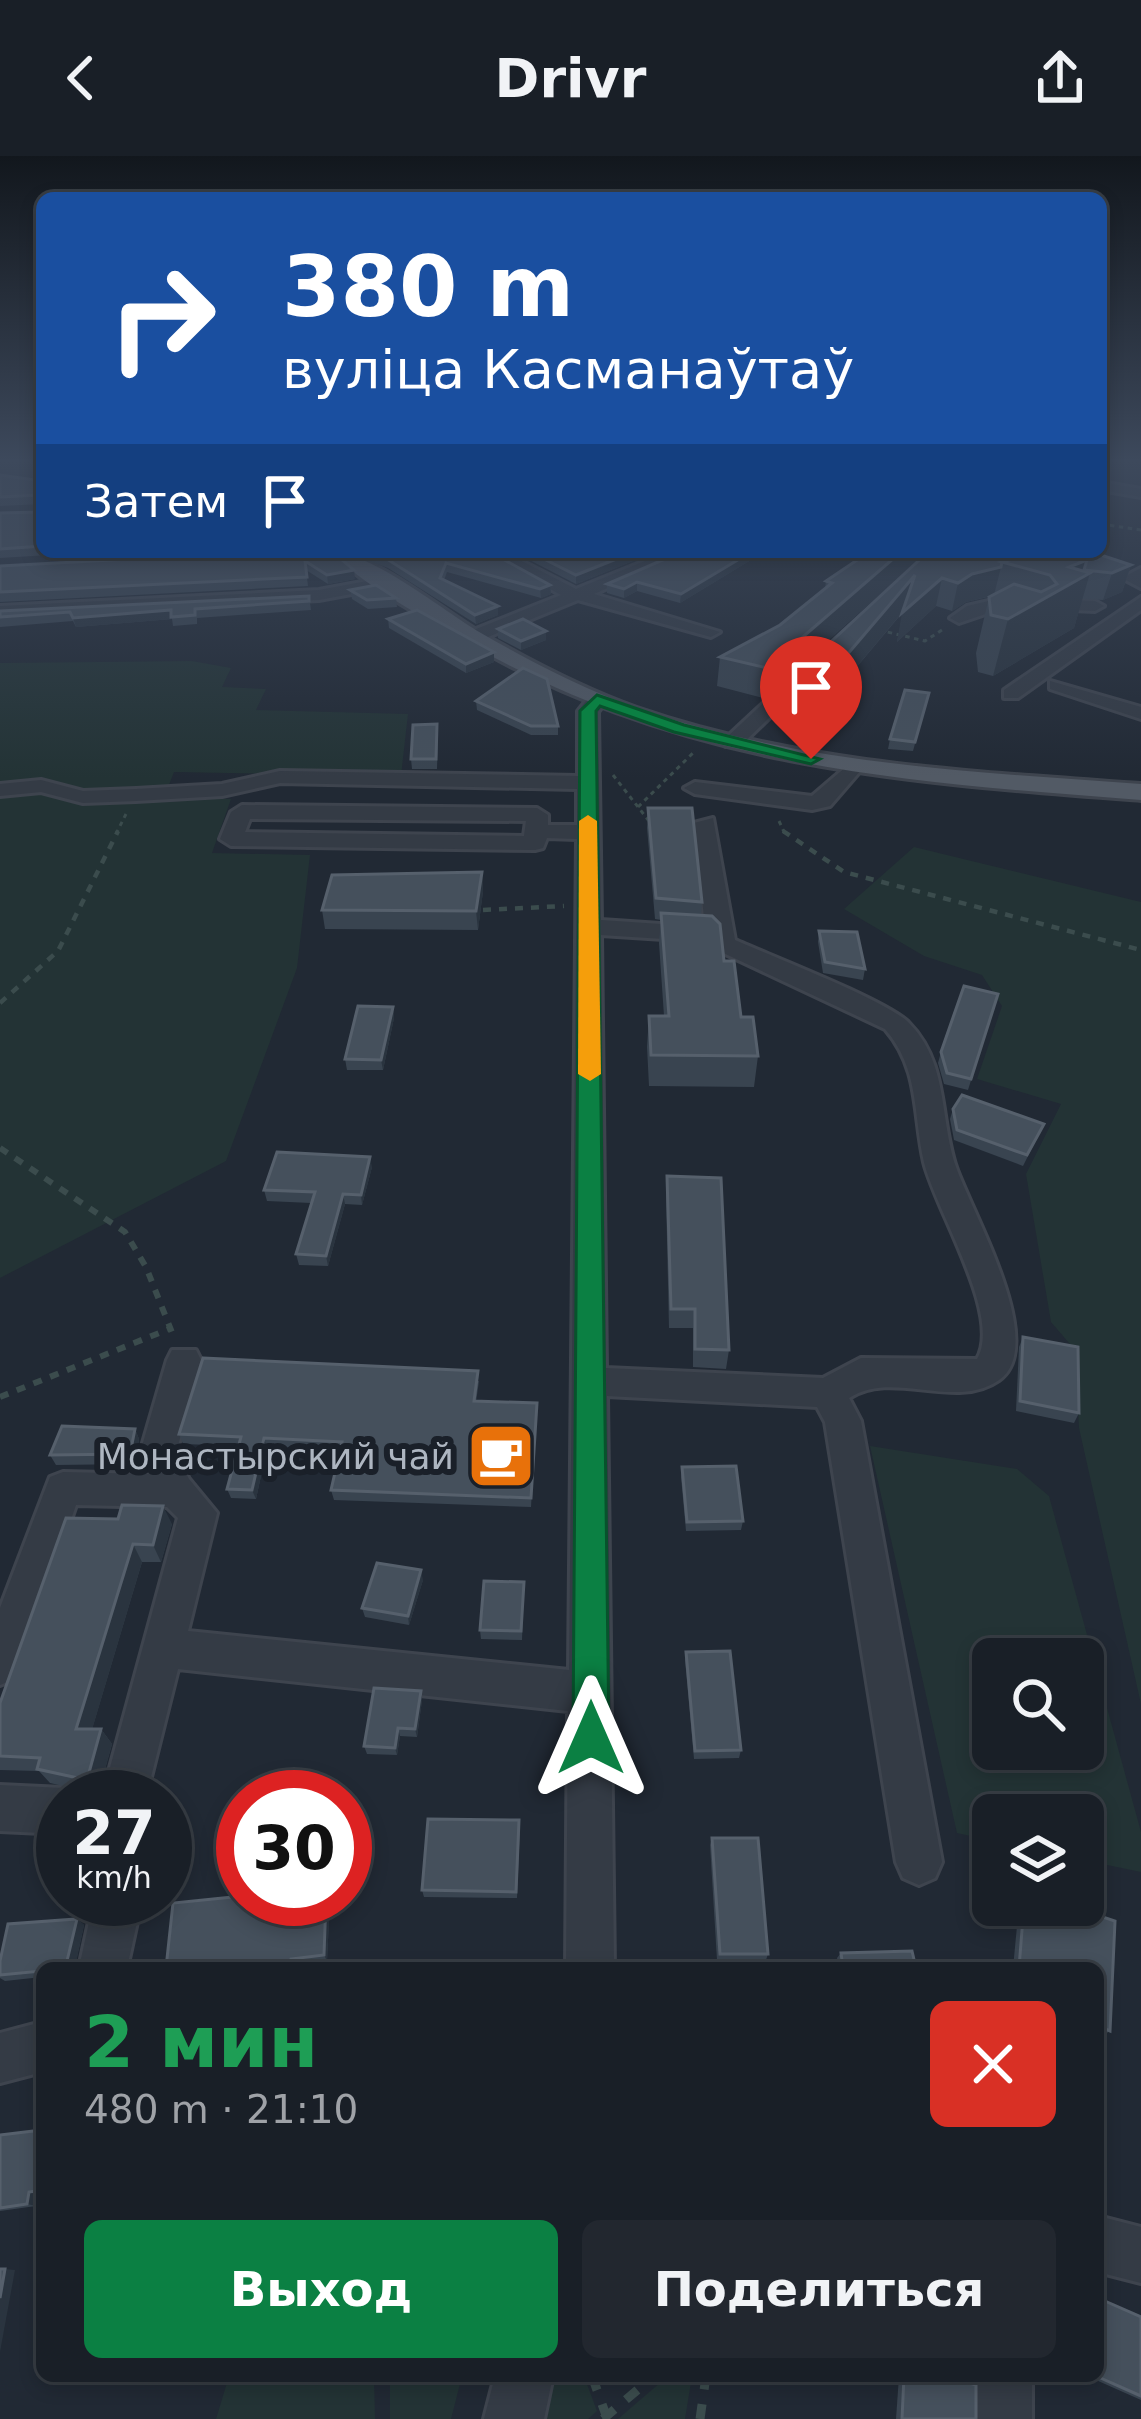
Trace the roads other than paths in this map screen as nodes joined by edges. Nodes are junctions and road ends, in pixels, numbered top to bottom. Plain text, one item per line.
1 (362, 568) edge
2 (523, 568) edge
3 (643, 568) edge
4 (1141, 573) edge
5 (383, 583) junction
6 (1141, 583) edge
7 (1052, 590) edge
8 (577, 595) junction
9 (1141, 602) edge
10 (1095, 606) junction
11 (0, 611) edge
12 (1036, 611) edge
13 (1122, 614) junction
14 (982, 624) dead end
15 (858, 625) edge
16 (1098, 630) junction
17 (711, 632) dead end
18 (477, 635) junction
19 (1057, 685) dead end
20 (1011, 694) dead end
21 (597, 700) junction
22 (1141, 713) edge
23 (733, 742) junction
24 (854, 766) junction
25 (596, 774) junction
26 (694, 788) dead end
27 (0, 790) edge
28 (1141, 792) edge
29 (705, 824) dead end
30 (536, 831) junction
31 (589, 832) junction
32 (582, 916) junction
33 (718, 935) junction
34 (177, 1345) road end
35 (591, 1381) junction
36 (828, 1393) junction
37 (176, 1491) junction
38 (164, 1648) junction
39 (0, 1665) edge
40 (592, 1693) junction
41 (131, 1770) edge
42 (0, 1808) edge
43 (36, 1809) edge
44 (919, 1862) dead end
45 (113, 1926) edge
46 (105, 1962) edge
47 (590, 1962) edge
48 (36, 2049) edge
49 (0, 2058) edge
50 (1104, 2246) edge
51 (1141, 2255) edge
52 (523, 2382) edge
53 (1003, 2382) edge
54 (514, 2419) edge
55 (1002, 2419) edge

1 - 5 main road
2 - 8 street
3 - 8 street
4 - 6 street
5 - 11 street
5 - 18 main road
7 - 10 street
8 - 17 street
8 - 18 street
9 - 13 street
10 - 13 street
10 - 14 street
12 - 16 street
13 - 16 street
15 - 23 street
16 - 20 street
18 - 21 main road
19 - 22 street
21 - 23 main road
21 - 25 street
23 - 24 main road
24 - 26 street
24 - 28 main road
25 - 27 street
25 - 31 street
29 - 33 street
30 - 30 street
30 - 31 street
31 - 32 street
32 - 33 street
32 - 35 street
33 - 36 street
34 - 37 street
35 - 36 street
35 - 40 street
36 - 44 street
37 - 38 street
37 - 39 street
38 - 40 street
38 - 41 street
40 - 47 street
42 - 43 street
45 - 46 street
48 - 49 street
50 - 51 street
52 - 54 street
53 - 55 street

